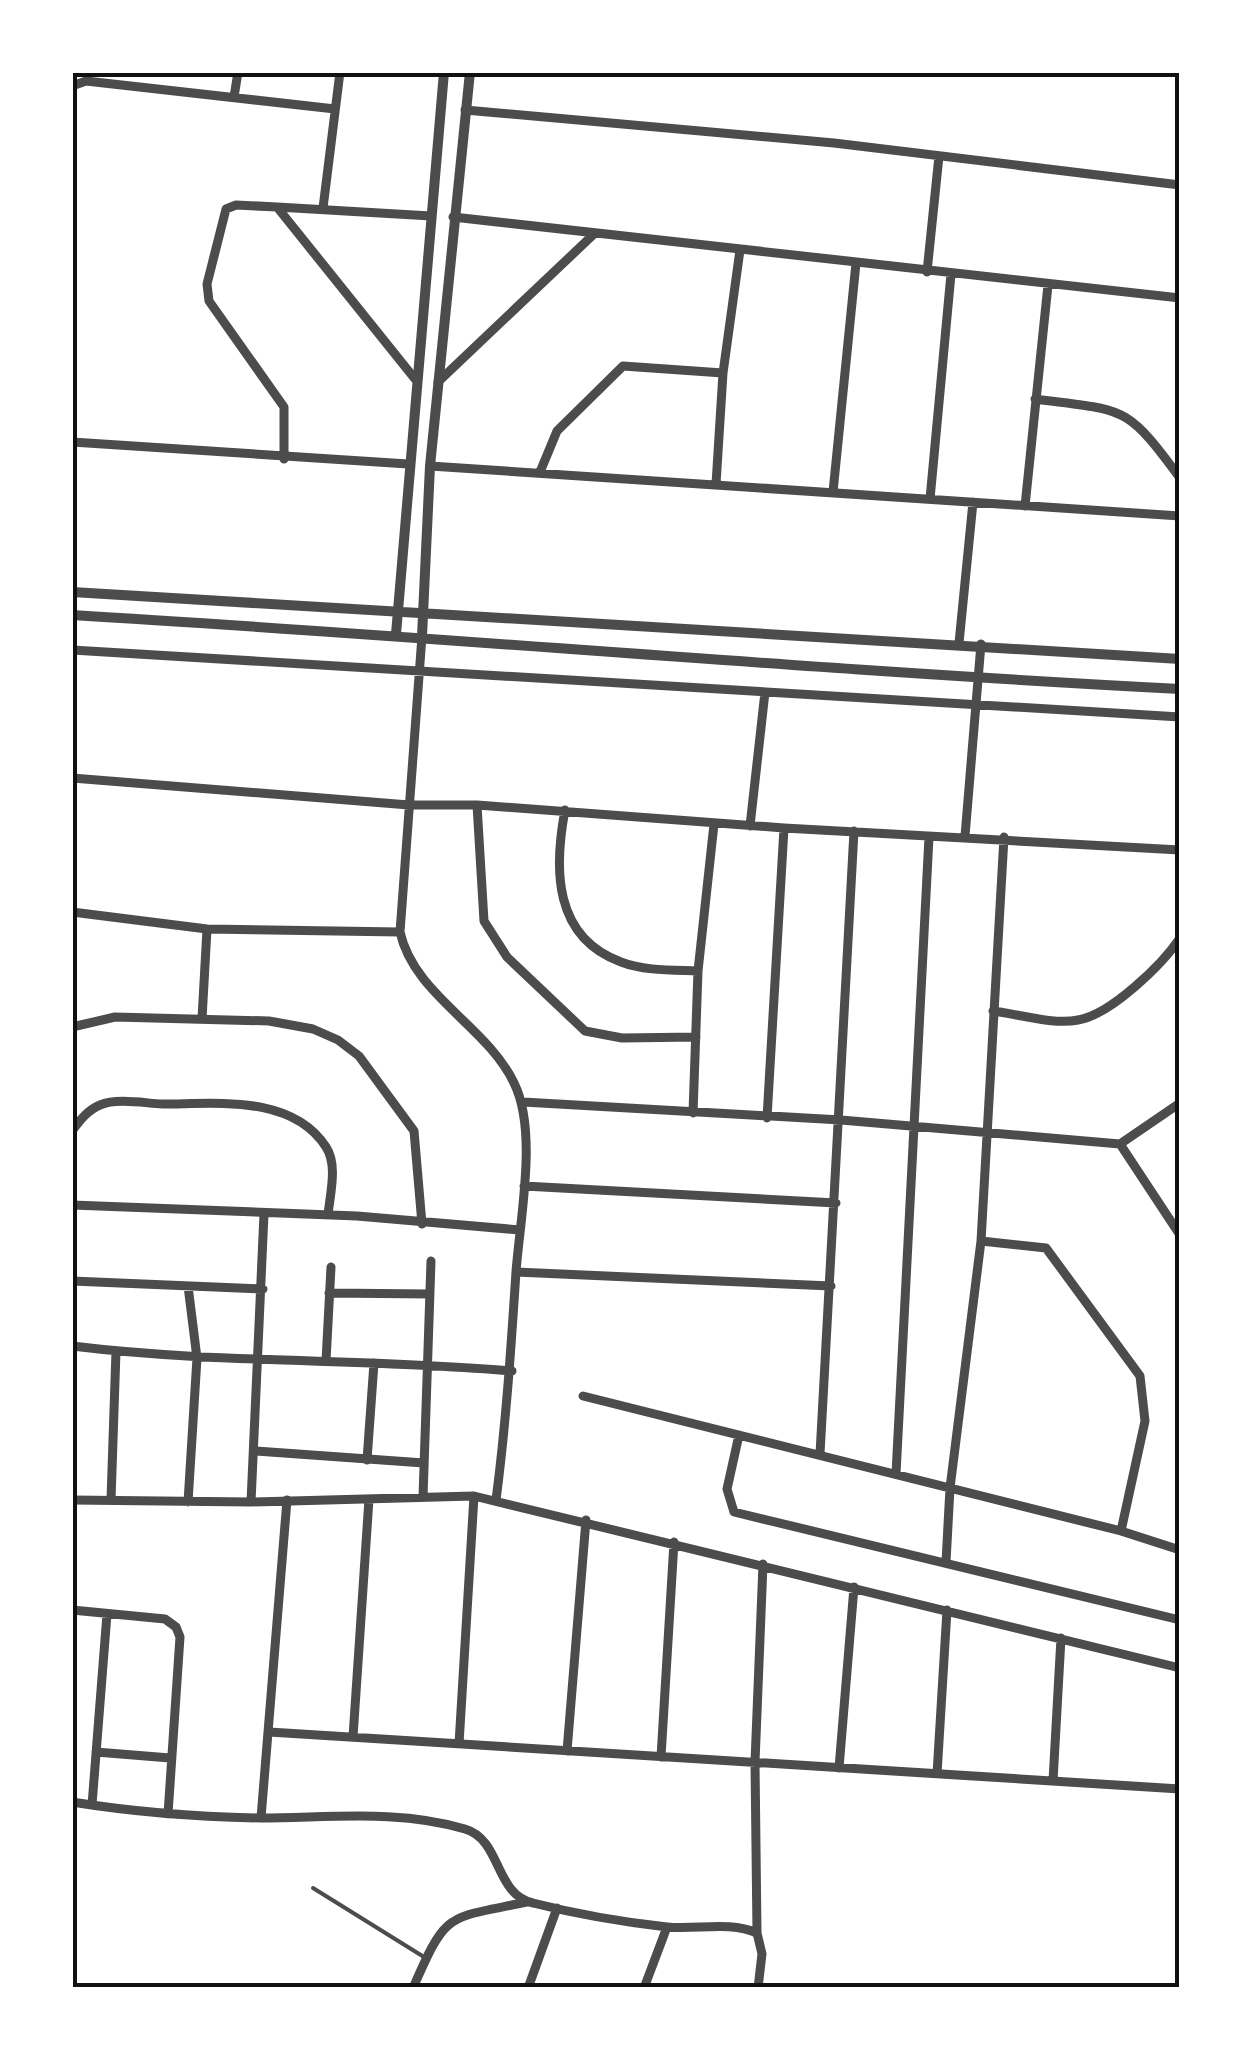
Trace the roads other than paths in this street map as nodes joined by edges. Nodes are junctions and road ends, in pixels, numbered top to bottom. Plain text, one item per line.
1 (154, 72) edge
2 (238, 72) edge
3 (340, 72) edge
4 (444, 72) edge
5 (470, 72) edge
6 (86, 77) edge
7 (72, 86) edge
8 (152, 86) junction
9 (234, 97) junction
10 (335, 108) junction
11 (466, 110) junction
12 (939, 156) junction
13 (1180, 184) edge
14 (277, 207) junction
15 (323, 208) junction
16 (430, 216) junction
17 (453, 217) junction
18 (596, 233) junction
19 (740, 250) junction
20 (856, 263) junction
21 (927, 272) junction
22 (951, 274) junction
23 (1048, 285) junction
24 (1180, 298) edge
25 (723, 373) junction
26 (416, 379) junction
27 (438, 382) junction
28 (1035, 399) junction
29 (72, 442) edge
30 (284, 459) junction
31 (408, 464) junction
32 (430, 466) junction
33 (540, 472) junction
34 (1180, 478) edge
35 (716, 484) junction
36 (832, 492) junction
37 (930, 498) junction
38 (973, 502) junction
39 (1025, 506) junction
40 (1180, 516) edge
41 (72, 592) edge
42 (402, 611) junction
43 (426, 613) junction
44 (72, 615) edge
45 (396, 634) junction
46 (422, 636) junction
47 (959, 642) junction
48 (982, 644) junction
49 (72, 650) edge
50 (1180, 659) edge
51 (420, 671) junction
52 (982, 678) junction
53 (1180, 689) edge
54 (765, 692) junction
55 (978, 705) junction
56 (1180, 717) edge
57 (72, 778) edge
58 (409, 804) junction
59 (477, 804) junction
60 (564, 810) junction
61 (714, 824) junction
62 (750, 826) junction
63 (784, 828) junction
64 (854, 831) junction
65 (928, 836) junction
66 (966, 836) junction
67 (1004, 837) junction
68 (1180, 850) edge
69 (72, 912) edge
70 (208, 929) junction
71 (400, 932) junction
72 (1180, 938) edge
73 (698, 971) junction
74 (993, 1011) junction
75 (202, 1019) junction
76 (72, 1027) edge
77 (696, 1037) junction
78 (523, 1102) junction
79 (1180, 1103) edge
80 (693, 1113) junction
81 (767, 1118) junction
82 (841, 1120) junction
83 (912, 1127) junction
84 (72, 1131) edge
85 (986, 1132) junction
86 (1120, 1144) junction
87 (524, 1186) junction
88 (836, 1203) junction
89 (72, 1204) edge
90 (264, 1214) junction
91 (328, 1214) junction
92 (422, 1224) junction
93 (520, 1230) junction
94 (1180, 1235) edge
95 (980, 1241) junction
96 (431, 1261) dead end
97 (331, 1267) dead end
98 (516, 1272) junction
99 (72, 1281) edge
100 (188, 1286) junction
101 (831, 1286) junction
102 (263, 1289) junction
103 (329, 1293) junction
104 (430, 1294) junction
105 (72, 1346) edge
106 (116, 1351) junction
107 (198, 1358) junction
108 (260, 1362) junction
109 (326, 1362) junction
110 (374, 1363) junction
111 (428, 1364) junction
112 (512, 1372) junction
113 (583, 1396) dead end
114 (739, 1435) junction
115 (256, 1451) junction
116 (820, 1454) junction
117 (367, 1460) junction
118 (424, 1462) junction
119 (896, 1474) junction
120 (950, 1488) junction
121 (474, 1496) junction
122 (423, 1498) junction
123 (369, 1499) junction
124 (72, 1500) edge
125 (111, 1500) junction
126 (288, 1500) junction
127 (496, 1500) junction
128 (188, 1502) junction
129 (250, 1502) junction
130 (586, 1520) junction
131 (1122, 1530) junction
132 (674, 1542) junction
133 (1180, 1550) edge
134 (946, 1562) junction
135 (763, 1564) junction
136 (854, 1587) junction
137 (72, 1610) edge
138 (947, 1610) junction
139 (106, 1614) junction
140 (1180, 1620) edge
141 (1062, 1638) junction
142 (1180, 1668) edge
143 (268, 1732) junction
144 (354, 1738) junction
145 (460, 1744) junction
146 (567, 1751) junction
147 (96, 1752) junction
148 (661, 1757) junction
149 (170, 1758) junction
150 (755, 1762) junction
151 (840, 1768) junction
152 (937, 1774) junction
153 (1052, 1781) junction
154 (1180, 1789) edge
155 (72, 1802) edge
156 (92, 1805) junction
157 (168, 1814) junction
158 (262, 1818) junction
159 (314, 1888) dead end
160 (527, 1902) junction
161 (557, 1908) junction
162 (667, 1926) junction
163 (757, 1933) junction
164 (426, 1958) junction
165 (413, 1988) edge
166 (528, 1988) edge
167 (644, 1988) edge
168 (758, 1988) edge

1 - 8 street
2 - 9 street
3 - 10 street
4 - 16 street
5 - 11 street
6 - 7 street
6 - 8 street
8 - 9 street
9 - 10 street
10 - 15 street
11 - 12 street
11 - 17 street
12 - 13 street
12 - 21 street
14 - 15 street
14 - 26 street
14 - 30 street
15 - 16 street
16 - 26 street
17 - 18 street
17 - 27 street
18 - 19 street
18 - 27 street
19 - 20 street
19 - 25 street
20 - 21 street
20 - 36 street
21 - 22 street
22 - 23 street
22 - 37 street
23 - 24 street
23 - 28 street
25 - 33 street
25 - 35 street
26 - 31 street
27 - 32 street
28 - 34 street
28 - 39 street
29 - 30 street
30 - 31 street
31 - 42 street
32 - 33 street
32 - 43 street
33 - 35 street
35 - 36 street
36 - 37 street
37 - 38 street
38 - 39 street
38 - 47 street
39 - 40 street
41 - 42 street
42 - 43 street
42 - 45 street
43 - 46 street
43 - 47 street
44 - 45 street
45 - 46 street
46 - 51 street
46 - 52 street
47 - 48 street
48 - 50 street
48 - 52 street
49 - 51 street
51 - 54 street
51 - 58 street
52 - 53 street
52 - 55 street
54 - 55 street
54 - 62 street
55 - 56 street
55 - 66 street
57 - 58 street
58 - 59 street
58 - 71 street
59 - 60 street
59 - 77 street
60 - 61 street
60 - 73 street
61 - 62 street
61 - 73 street
62 - 63 street
63 - 64 street
63 - 81 street
64 - 65 street
64 - 82 street
65 - 66 street
65 - 83 street
66 - 67 street
67 - 68 street
67 - 74 street
69 - 70 street
70 - 71 street
70 - 75 street
71 - 78 street
72 - 74 street
73 - 77 street
74 - 85 street
75 - 76 street
75 - 92 street
77 - 80 street
78 - 80 street
78 - 87 street
79 - 86 street
80 - 81 street
81 - 82 street
82 - 83 street
82 - 88 street
83 - 85 street
83 - 119 street
84 - 91 street
85 - 86 street
85 - 95 street
86 - 94 street
87 - 88 street
87 - 93 street
88 - 101 street
89 - 90 street
90 - 91 street
90 - 102 street
91 - 92 street
92 - 93 street
93 - 98 street
95 - 120 street
95 - 131 street
96 - 104 street
97 - 103 street
98 - 101 street
98 - 112 street
99 - 100 street
100 - 102 street
100 - 107 street
101 - 116 street
102 - 108 street
103 - 104 street
103 - 109 street
104 - 111 street
105 - 106 street
106 - 107 street
106 - 125 street
107 - 108 street
107 - 128 street
108 - 109 street
108 - 115 street
109 - 110 street
110 - 111 street
110 - 117 street
111 - 112 street
111 - 118 street
112 - 127 street
113 - 114 street
114 - 116 street
114 - 134 street
115 - 117 street
115 - 129 street
116 - 119 street
117 - 118 street
118 - 122 street
119 - 120 street
120 - 131 street
120 - 134 street
121 - 122 street
121 - 127 street
121 - 145 street
122 - 123 street
123 - 126 street
123 - 144 street
124 - 125 street
125 - 128 street
126 - 129 street
126 - 143 street
127 - 130 street
128 - 129 street
130 - 132 street
130 - 146 street
131 - 133 street
132 - 135 street
132 - 148 street
134 - 140 street
135 - 136 street
135 - 150 street
136 - 138 street
136 - 151 street
137 - 139 street
138 - 141 street
138 - 152 street
139 - 147 street
139 - 149 street
141 - 142 street
141 - 153 street
143 - 144 street
143 - 158 street
144 - 145 street
145 - 146 street
146 - 148 street
147 - 149 street
147 - 156 street
148 - 150 street
149 - 157 street
150 - 151 street
150 - 163 street
151 - 152 street
152 - 153 street
153 - 154 street
155 - 156 street
156 - 157 street
157 - 158 street
158 - 160 street
159 - 164 lane
160 - 161 street
160 - 164 street
161 - 162 street
161 - 166 street
162 - 163 street
162 - 167 street
163 - 168 street
164 - 165 street

